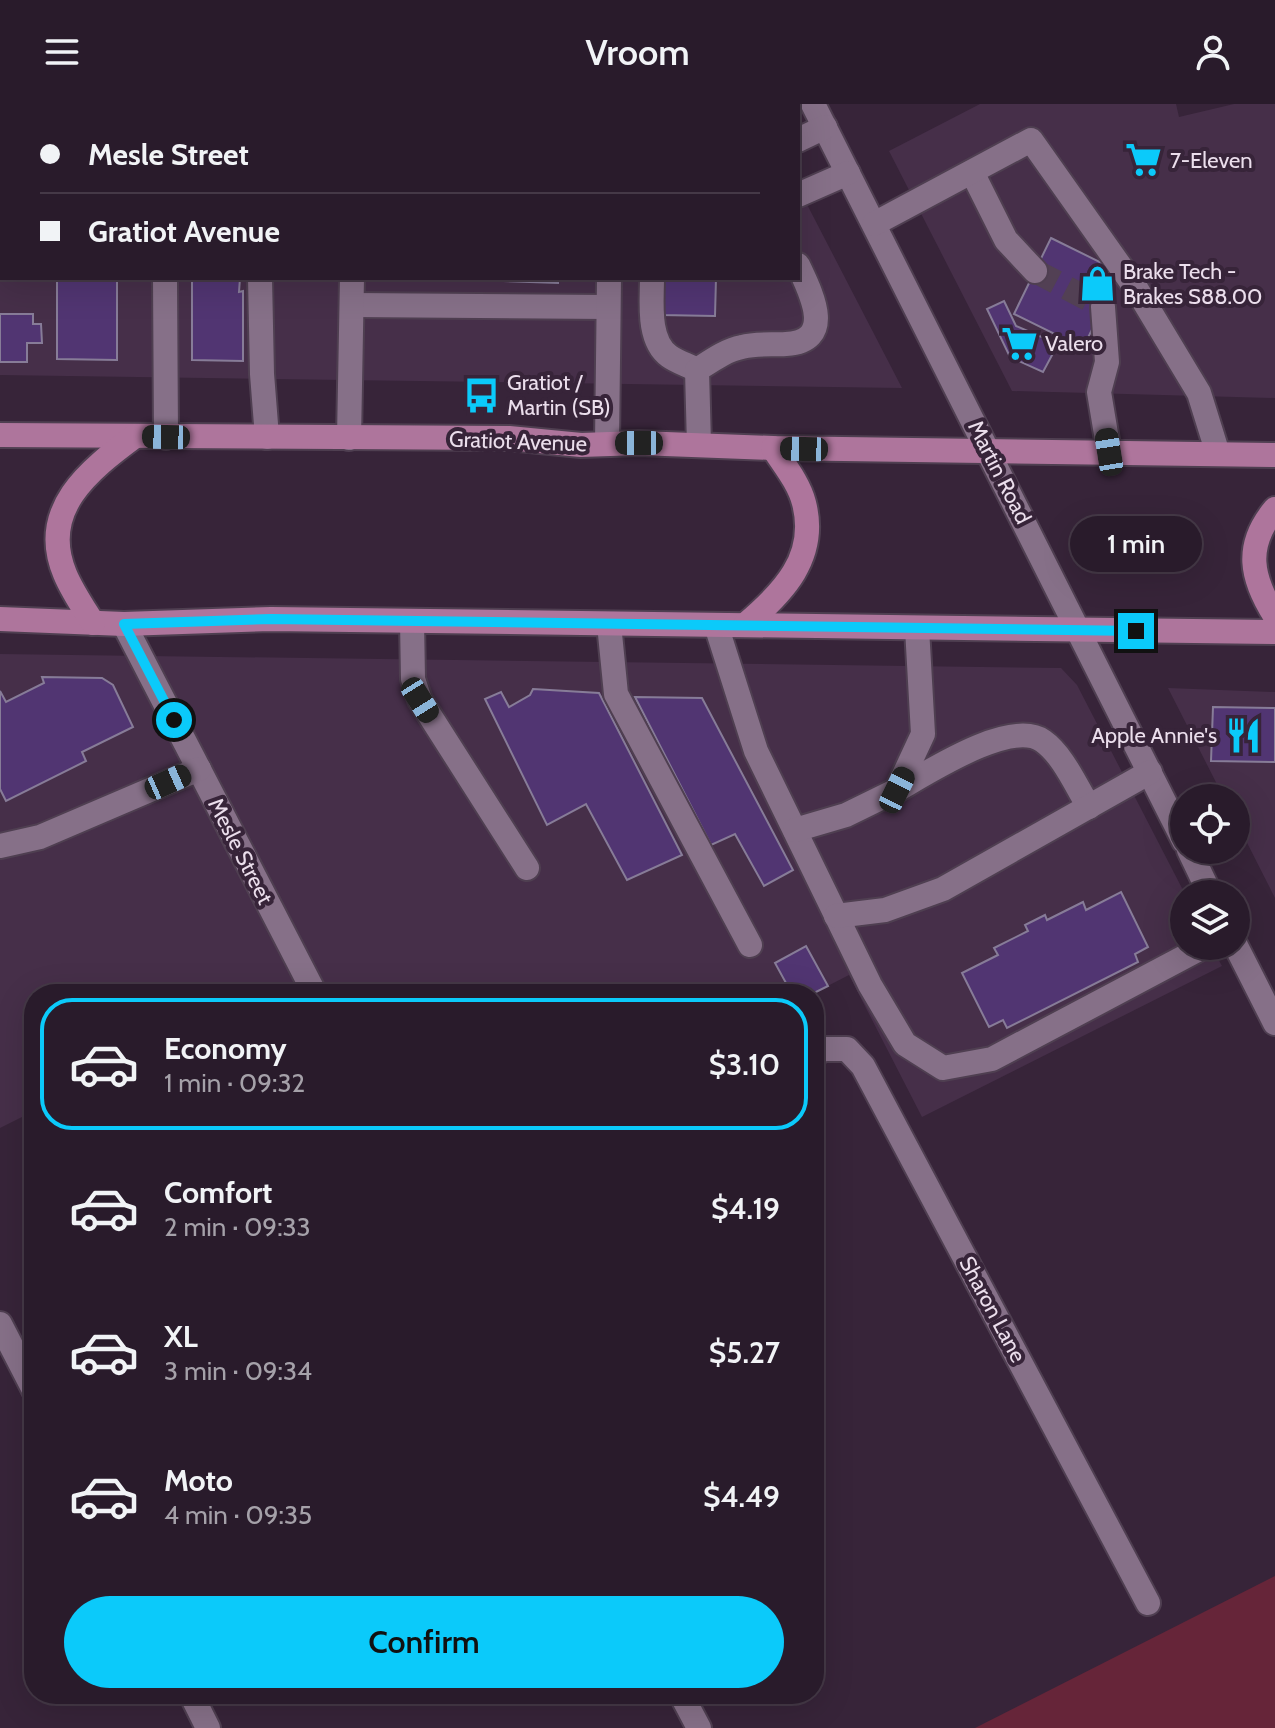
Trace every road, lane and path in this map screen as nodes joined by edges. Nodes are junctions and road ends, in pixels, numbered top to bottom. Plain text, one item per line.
1 (813, 104) edge
2 (825, 127) junction
3 (800, 139) edge
4 (972, 172) junction
5 (848, 173) junction
6 (800, 194) edge
7 (874, 224) junction
8 (800, 270) edge
9 (1035, 271) tunnel mouth
10 (165, 280) edge
11 (260, 280) edge
12 (352, 280) edge
13 (609, 280) edge
14 (652, 280) edge
15 (352, 305) junction
16 (608, 307) junction
17 (1103, 307) dead end
18 (697, 370) junction
19 (0, 435) edge
20 (135, 436) junction
21 (166, 437) junction
22 (267, 437) junction
23 (349, 438) junction
24 (607, 443) junction
25 (699, 445) junction
26 (773, 448) junction
27 (989, 451) junction
28 (1109, 452) junction
29 (1218, 454) junction
30 (1275, 455) edge
31 (1275, 509) edge
32 (1275, 616) edge
33 (0, 619) edge
34 (412, 621) junction
35 (93, 623) junction
36 (124, 624) junction
37 (609, 624) junction
38 (716, 625) junction
39 (745, 625) junction
40 (917, 628) junction
41 (1080, 630) junction
42 (1275, 632) edge
43 (199, 769) junction
44 (1150, 772) junction
45 (897, 790) junction
46 (1089, 807) junction
47 (1170, 813) edge
48 (795, 830) junction
49 (0, 846) edge
50 (527, 868) dead end
51 (836, 916) junction
52 (750, 945) dead end
53 (1179, 960) edge
54 (1243, 960) edge
55 (310, 984) edge
56 (1275, 1023) edge
57 (824, 1049) edge
58 (0, 1324) edge
59 (24, 1371) edge
60 (1148, 1603) dead end
61 (196, 1704) edge
62 (686, 1704) edge
63 (208, 1728) edge
64 (699, 1728) edge

1 - 2 street, Martin Road
2 - 3 street
2 - 5 street, Martin Road
4 - 7 street
4 - 9 street
4 - 29 street
5 - 6 street
5 - 7 street, Martin Road
7 - 27 street, Martin Road
8 - 18 street
10 - 21 street
11 - 22 street
12 - 15 street
13 - 16 street
14 - 18 street
15 - 16 street
15 - 23 street
16 - 24 street
17 - 28 street
18 - 25 street
19 - 20 main road, Gratiot Avenue
20 - 21 main road, Gratiot Avenue
20 - 35 main road
21 - 22 main road, Gratiot Avenue
22 - 23 main road, Gratiot Avenue
23 - 24 main road, Gratiot Avenue
24 - 25 main road, Gratiot Avenue
25 - 26 main road, Gratiot Avenue
26 - 27 main road, Gratiot Avenue
26 - 39 main road
27 - 28 main road, Gratiot Avenue
27 - 41 street, Martin Road
28 - 29 main road, Gratiot Avenue
29 - 30 main road, Gratiot Avenue
31 - 32 main road
33 - 35 main road
34 - 36 main road
34 - 37 main road
34 - 50 street
35 - 36 main road
36 - 43 street, Mesle Street
37 - 38 main road
37 - 52 street
38 - 39 main road
38 - 48 street
39 - 40 main road
40 - 41 main road
40 - 45 street
41 - 42 main road
41 - 44 street, Martin Road
43 - 49 street
43 - 55 street, Mesle Street
44 - 46 street
44 - 47 street, Martin Road
45 - 46 street
45 - 48 street
46 - 51 street
48 - 51 street
51 - 53 street
54 - 56 street
57 - 60 street, Sharon Lane
58 - 59 street
61 - 63 street
62 - 64 street

